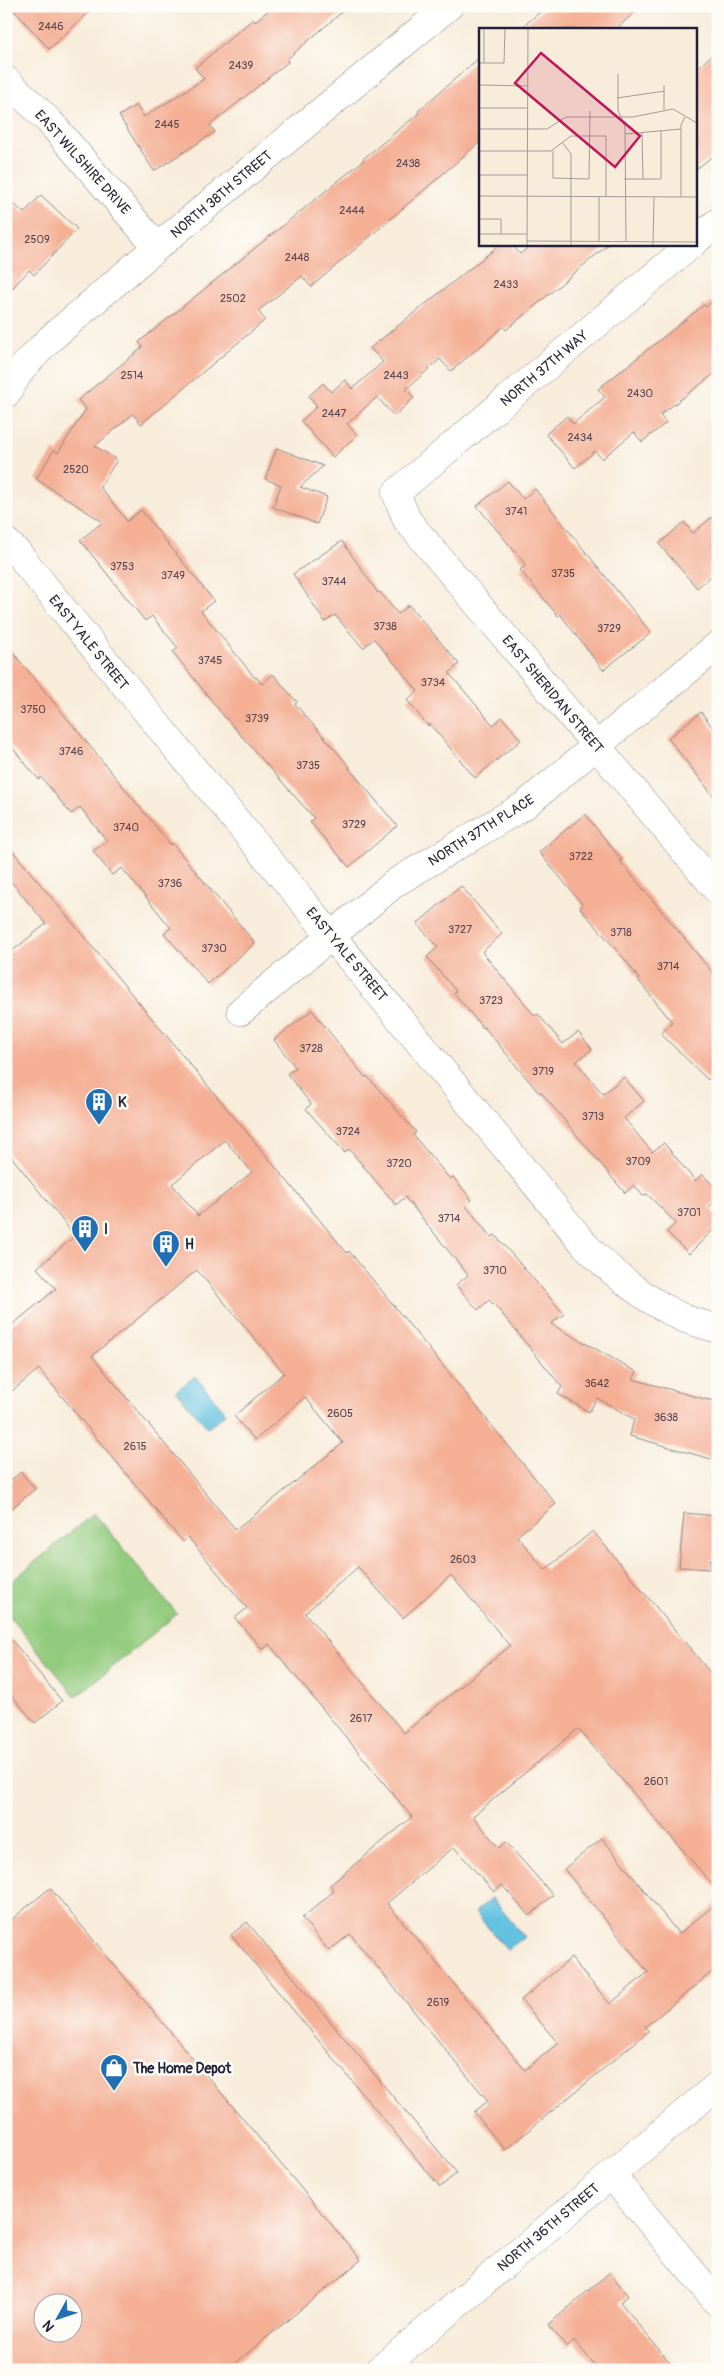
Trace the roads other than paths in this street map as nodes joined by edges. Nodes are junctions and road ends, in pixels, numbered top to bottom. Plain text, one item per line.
1 (449, 6) edge
2 (6, 80) edge
3 (718, 222) edge
4 (696, 240) edge
5 (691, 245) edge
6 (157, 247) junction
7 (6, 394) edge
8 (396, 492) joint
9 (6, 542) edge
10 (718, 645) edge
11 (596, 746) junction
12 (718, 891) edge
13 (332, 935) junction
14 (241, 1011) dead end
15 (718, 1329) edge
16 (718, 2085) edge
17 (611, 2175) junction
18 (718, 2303) edge
19 (379, 2370) edge

1 - 6 street, NORTH 38TH STREET
2 - 6 street, EAST WILSHIRE DRIVE
3 - 4 street
5 - 8 street, NORTH 37TH WAY
6 - 7 street, NORTH 38TH STREET
8 - 11 street, EAST SHERIDAN STREET
9 - 13 street, EAST YALE STREET
10 - 11 street, NORTH 37TH PLACE
11 - 12 street, EAST SHERIDAN STREET
11 - 13 street, NORTH 37TH PLACE
13 - 14 street, NORTH 37TH PLACE
13 - 15 street, EAST YALE STREET
16 - 17 street, NORTH 36TH STREET
17 - 18 street
17 - 19 street, NORTH 36TH STREET

